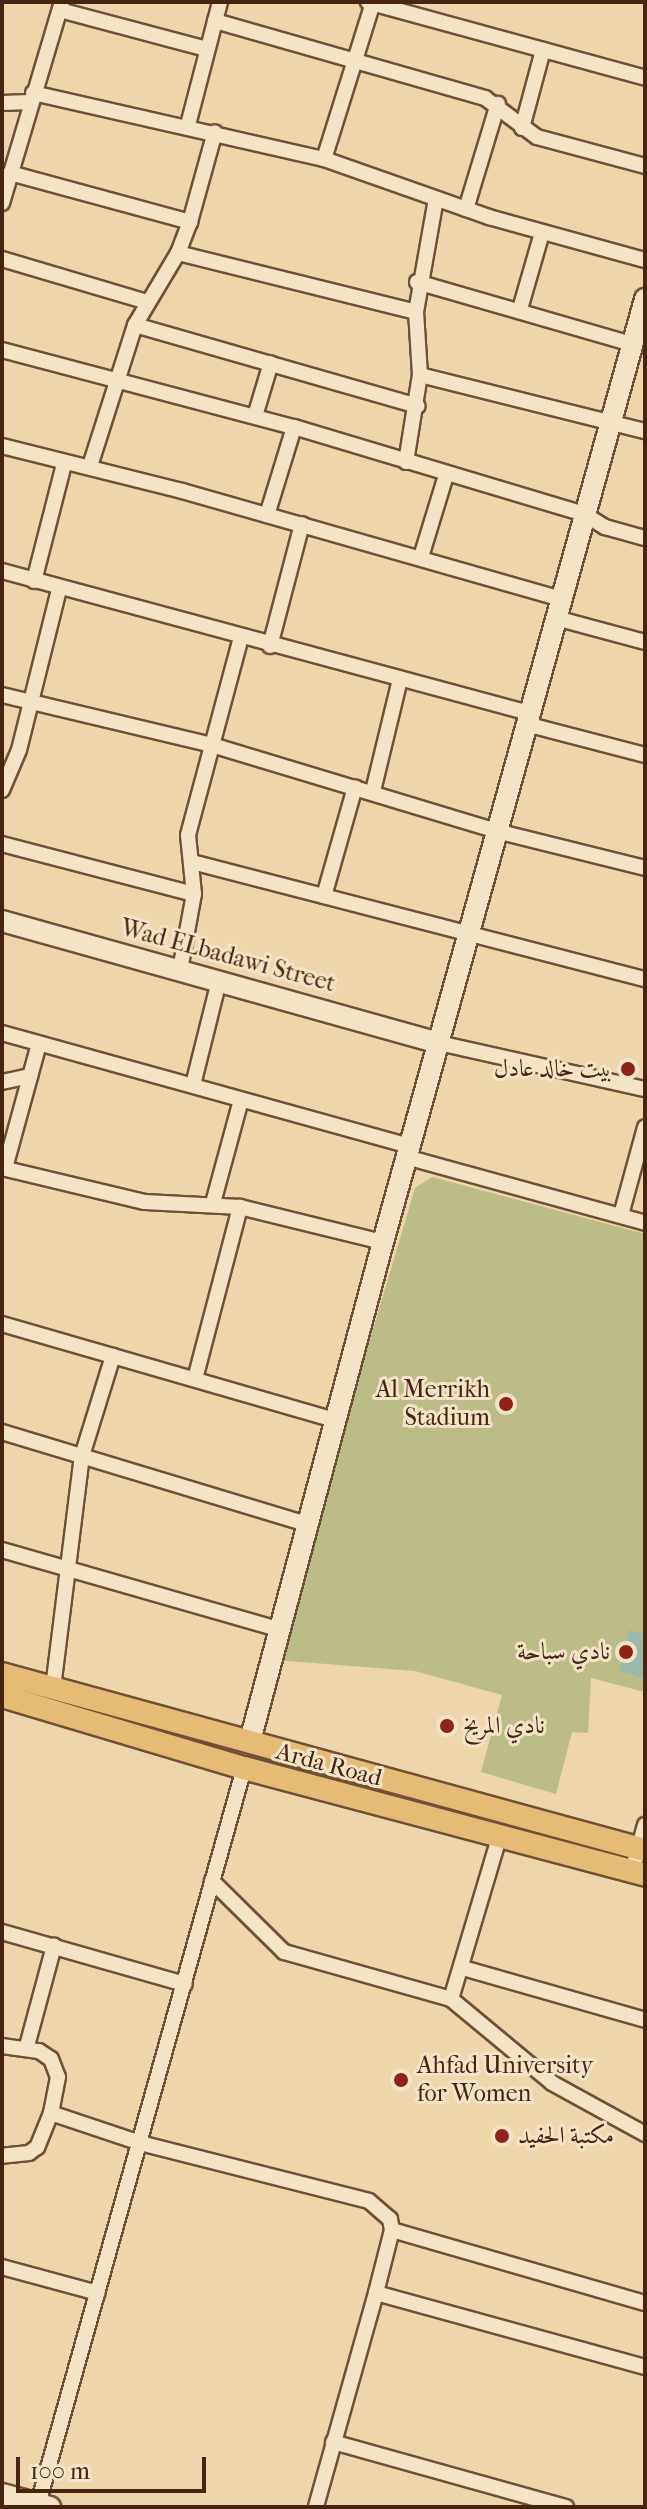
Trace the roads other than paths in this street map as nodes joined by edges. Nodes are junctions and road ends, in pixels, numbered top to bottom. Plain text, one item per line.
1 (220, 2) edge
2 (370, 3) edge
3 (61, 6) edge
4 (215, 21) junction
5 (207, 49) junction
6 (543, 50) junction
7 (354, 60) junction
8 (645, 78) edge
9 (32, 98) junction
10 (2, 103) edge
11 (498, 104) junction
12 (188, 125) junction
13 (522, 128) junction
14 (215, 132) junction
15 (324, 159) junction
16 (645, 166) edge
17 (10, 173) junction
18 (436, 199) junction
19 (2, 203) edge
20 (466, 209) junction
21 (190, 222) junction
22 (542, 233) junction
23 (178, 253) junction
24 (2, 259) edge
25 (645, 260) edge
26 (417, 282) junction
27 (147, 302) junction
28 (644, 308) edge
29 (520, 309) junction
30 (416, 312) junction
31 (135, 325) junction
32 (632, 344) junction
33 (2, 350) edge
34 (271, 363) junction
35 (420, 375) junction
36 (116, 377) junction
37 (418, 406) junction
38 (255, 416) junction
39 (608, 423) junction
40 (294, 427) junction
41 (645, 431) edge
42 (2, 446) edge
43 (406, 462) junction
44 (64, 464) junction
45 (90, 466) junction
46 (446, 475) junction
47 (584, 514) junction
48 (267, 515) junction
49 (302, 524) junction
50 (645, 538) edge
51 (421, 557) junction
52 (2, 571) edge
53 (34, 581) junction
54 (59, 589) junction
55 (558, 608) junction
56 (241, 637) junction
57 (645, 642) edge
58 (270, 646) junction
59 (400, 679) junction
60 (2, 695) edge
61 (31, 703) junction
62 (528, 718) junction
63 (212, 745) junction
64 (645, 755) edge
65 (355, 787) junction
66 (2, 790) edge
67 (373, 791) junction
68 (496, 831) junction
69 (2, 844) edge
70 (192, 862) junction
71 (645, 868) edge
72 (194, 894) junction
73 (324, 896) junction
74 (2, 921) edge
75 (467, 934) junction
76 (180, 970) junction
77 (645, 979) edge
78 (219, 981) junction
79 (2, 1033) edge
80 (439, 1043) junction
81 (39, 1044) junction
82 (30, 1076) junction
83 (2, 1082) edge
84 (193, 1085) junction
85 (645, 1089) edge
86 (241, 1100) junction
87 (645, 1127) edge
88 (408, 1151) junction
89 (3, 1168) edge
90 (213, 1203) junction
91 (240, 1207) junction
92 (621, 1215) junction
93 (645, 1223) edge
94 (383, 1242) junction
95 (2, 1324) edge
96 (113, 1356) junction
97 (195, 1379) junction
98 (335, 1420) junction
99 (2, 1432) edge
100 (82, 1456) junction
101 (307, 1524) junction
102 (2, 1550) edge
103 (72, 1568) junction
104 (277, 1629) junction
105 (2, 1674) edge
106 (53, 1688) junction
107 (2, 1696) edge
108 (250, 1741) junction
109 (244, 1768) junction
110 (645, 1825) edge
111 (499, 1838) junction
112 (642, 1850) edge
113 (638, 1873) edge
114 (212, 1881) junction
115 (2, 1932) edge
116 (54, 1946) junction
117 (463, 1968) junction
118 (185, 1984) junction
119 (451, 1999) junction
120 (645, 2003) edge
121 (643, 2019) edge
122 (2, 2046) edge
123 (27, 2046) junction
124 (51, 2113) junction
125 (645, 2134) edge
126 (140, 2143) junction
127 (2, 2156) edge
128 (392, 2230) junction
129 (2, 2267) edge
130 (98, 2293) junction
131 (376, 2293) junction
132 (645, 2303) edge
133 (645, 2367) edge
134 (333, 2442) junction
135 (2, 2494) edge
136 (44, 2505) edge
137 (316, 2507) edge
138 (566, 2507) edge

1 - 4 street
2 - 6 street
2 - 7 street
3 - 5 street
3 - 9 street
4 - 5 street
4 - 7 street
5 - 12 street
6 - 8 street
6 - 13 street
7 - 11 street
7 - 15 street
9 - 10 street
9 - 12 street
9 - 17 street
11 - 13 street
11 - 20 street
12 - 14 street
13 - 16 street
14 - 15 street
14 - 21 street
15 - 18 street
17 - 19 street
17 - 21 street
18 - 20 street
18 - 26 street
20 - 22 street
21 - 23 street
22 - 25 street
22 - 29 street
23 - 27 street
23 - 30 street
24 - 27 street
26 - 29 street
26 - 30 street
27 - 31 street
28 - 32 street
29 - 32 street
30 - 35 street
31 - 34 street
31 - 36 street
32 - 39 street
33 - 36 street
34 - 37 street
34 - 38 street
35 - 37 street
35 - 39 street
36 - 38 street
36 - 45 street
37 - 43 street
38 - 40 street
39 - 41 street
39 - 47 street
40 - 43 street
40 - 48 street
42 - 44 street
43 - 46 street
44 - 45 street
44 - 53 street
45 - 48 street
46 - 47 street
46 - 51 street
47 - 50 street
47 - 55 street
48 - 49 street
49 - 51 street
49 - 58 street
51 - 55 street
52 - 53 street
53 - 54 street
54 - 56 street
54 - 61 street
55 - 57 street
55 - 62 street
56 - 58 street
56 - 63 street
58 - 59 street
59 - 62 street
59 - 67 street
60 - 61 street
61 - 63 street
61 - 66 street
62 - 64 street
62 - 68 street
63 - 65 street
63 - 70 street
65 - 67 street
65 - 73 street
67 - 68 street
68 - 71 street
68 - 75 street
69 - 72 street
70 - 72 street
70 - 73 street
72 - 76 street
73 - 75 street
74 - 76 street, Wad ELbadawi Street
75 - 77 street
75 - 80 street
76 - 78 street, Wad ELbadawi Street
78 - 80 street, Wad ELbadawi Street
78 - 84 street
79 - 81 street
80 - 85 street
80 - 88 street
81 - 82 street
81 - 84 street
82 - 83 street
82 - 89 street
84 - 86 street
86 - 88 street
86 - 90 street
87 - 92 street
88 - 92 street
88 - 94 street
89 - 90 street
90 - 91 street
91 - 94 street
91 - 97 street
92 - 93 street
94 - 98 street
95 - 96 street
96 - 97 street
96 - 100 street
97 - 98 street
98 - 101 street
99 - 100 street
100 - 101 street
100 - 103 street
101 - 104 street
102 - 103 street
103 - 104 street
103 - 106 street
104 - 108 street
105 - 106 main road, Arda Road
106 - 108 main road, Arda Road
107 - 109 main road, Arda Road
108 - 112 main road, Arda Road
109 - 111 main road, Arda Road
109 - 114 street
110 - 112 street
111 - 113 main road, Arda Road
111 - 117 street
112 - 113 street
114 - 118 street
114 - 119 street
115 - 116 street
116 - 118 street
116 - 123 street
117 - 119 street
117 - 121 street
118 - 126 street
119 - 125 street
120 - 121 street
122 - 123 street
123 - 124 street
124 - 126 street
124 - 127 street
126 - 128 street
126 - 130 street
128 - 131 street
128 - 132 street
129 - 130 street
130 - 136 street
131 - 133 street
131 - 134 street
134 - 137 street
134 - 138 street
135 - 136 street

